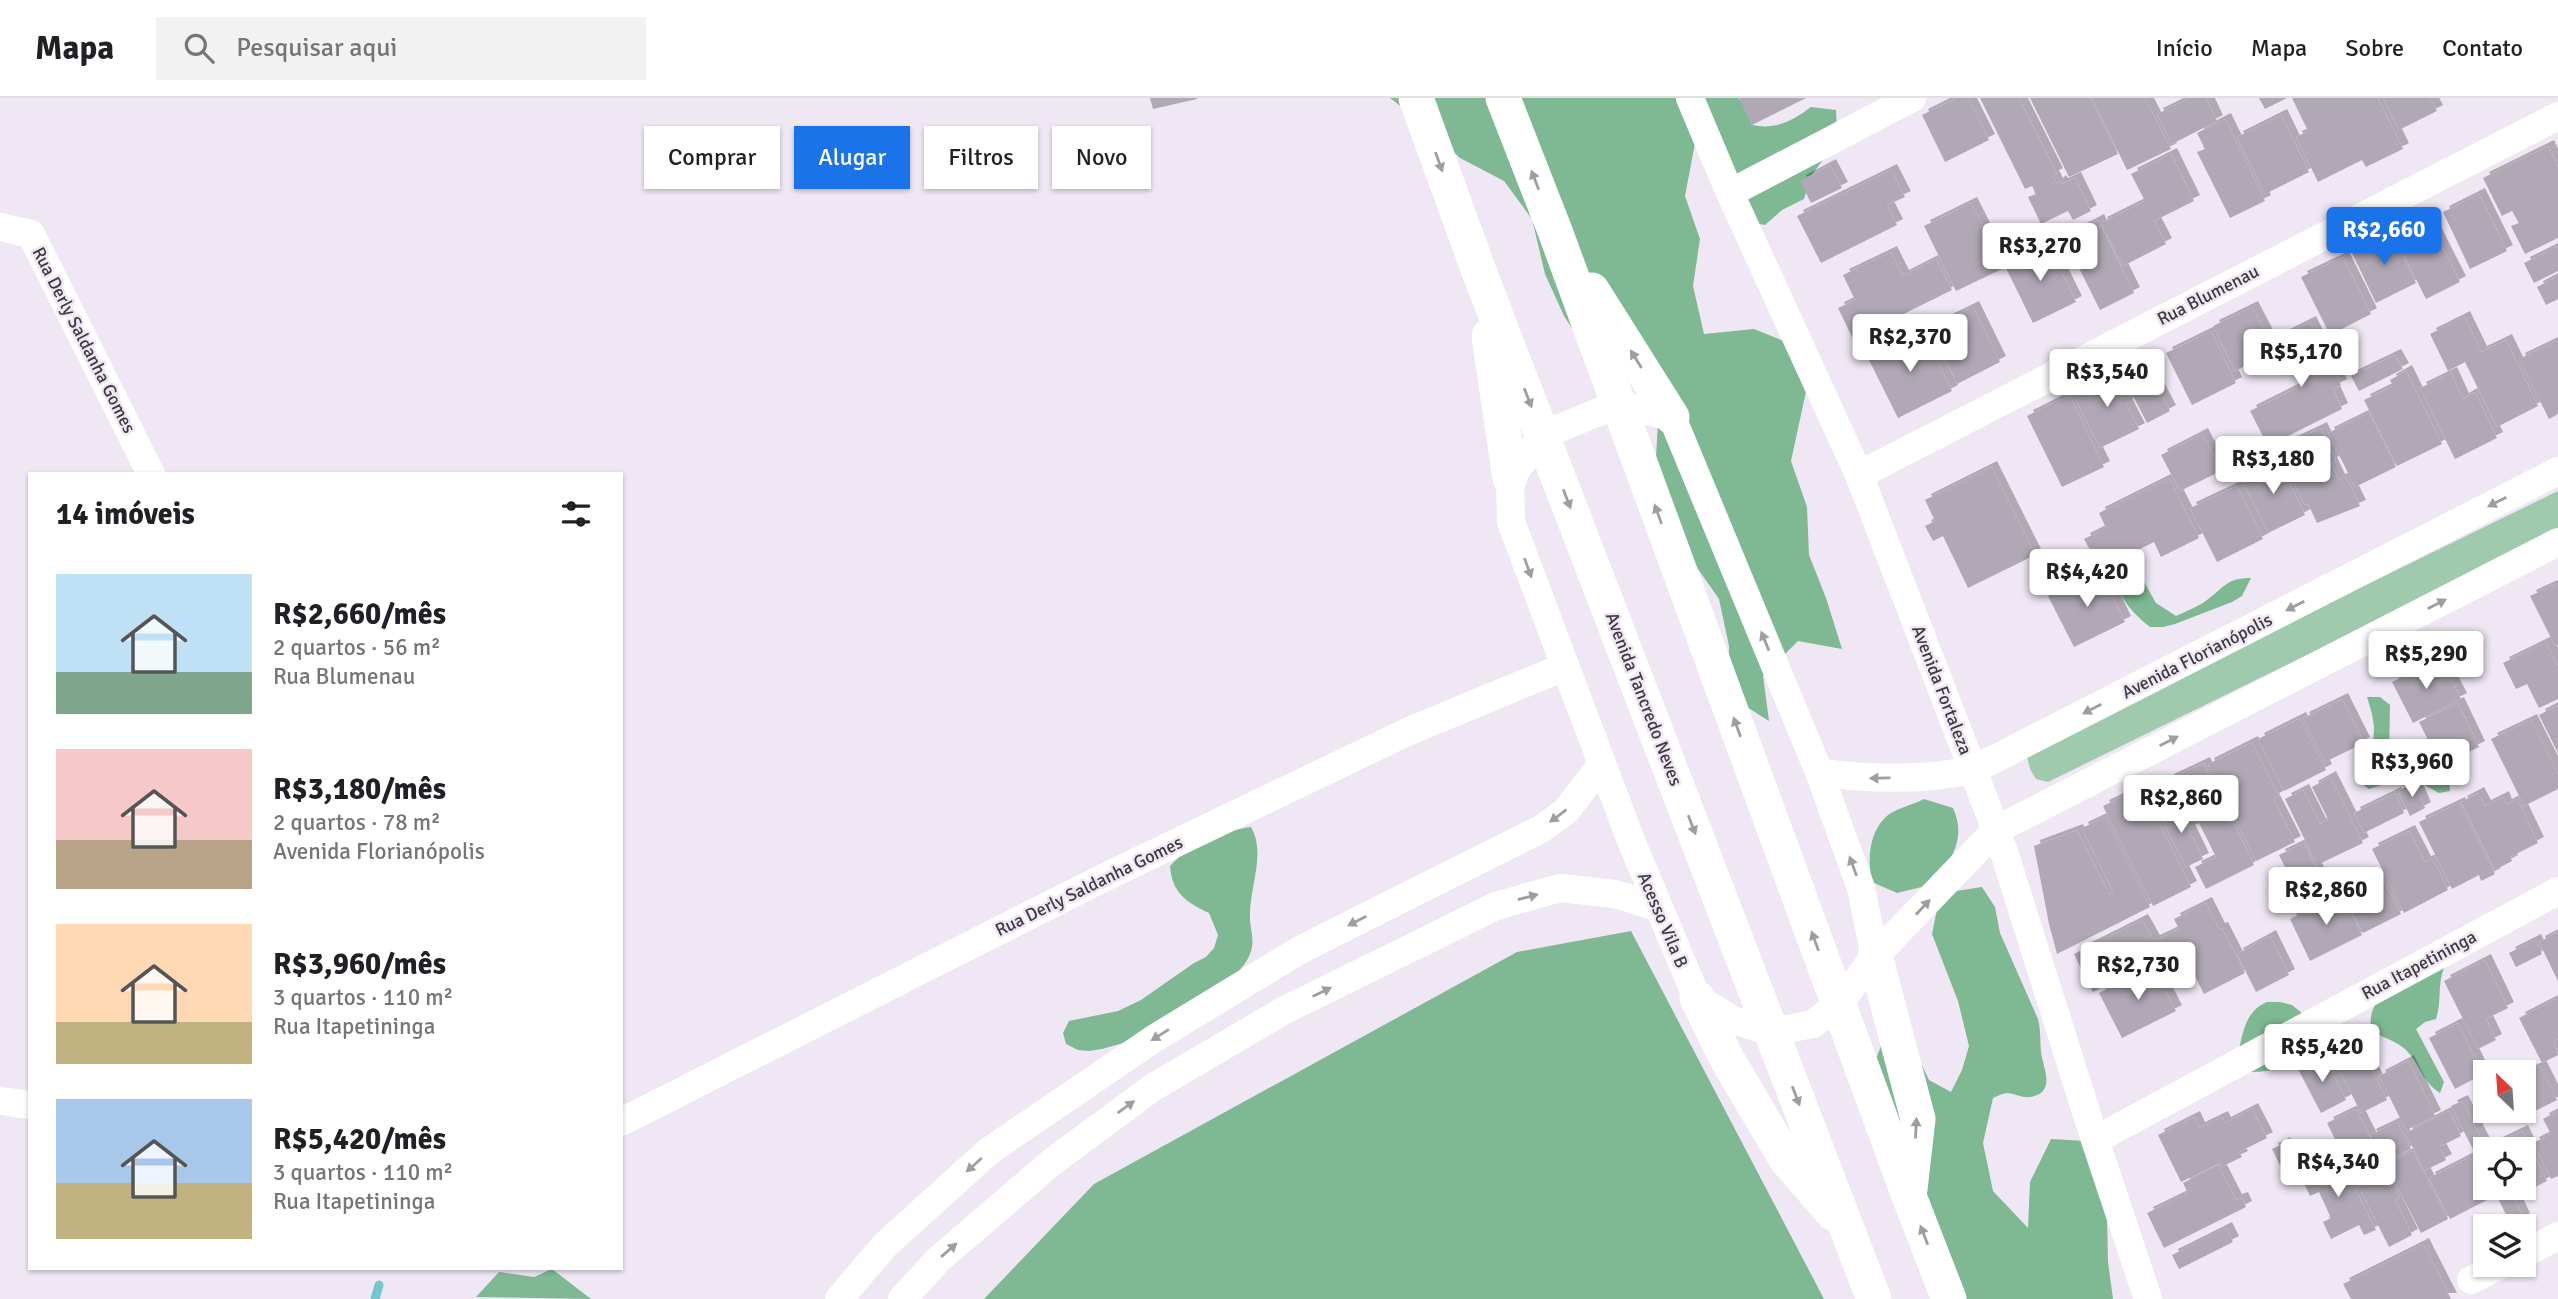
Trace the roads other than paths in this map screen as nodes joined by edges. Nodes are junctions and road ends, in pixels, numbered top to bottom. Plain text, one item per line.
1 (1416, 98) edge
2 (1503, 98) edge
3 (1690, 98) edge
4 (1912, 98) edge
5 (2558, 116) edge
6 (1730, 193) junction
7 (0, 228) edge
8 (1555, 231) junction
9 (1480, 274) junction
10 (1618, 404) junction
11 (1672, 417) junction
12 (1543, 435) junction
13 (2558, 471) edge
14 (150, 472) edge
15 (1858, 475) junction
16 (1510, 478) junction
17 (2558, 542) edge
18 (1564, 667) junction
19 (1602, 764) junction
20 (1973, 770) junction
21 (1819, 772) junction
22 (1996, 830) junction
23 (2558, 891) edge
24 (1657, 907) junction
25 (1875, 956) junction
26 (1697, 998) junction
27 (1839, 1005) junction
28 (1771, 1032) junction
29 (0, 1101) edge
30 (28, 1105) edge
31 (623, 1121) edge
32 (2095, 1140) junction
33 (1909, 1196) junction
34 (1848, 1230) junction
35 (2558, 1236) edge
36 (2536, 1248) edge
37 (2477, 1277) edge
38 (2471, 1280) dead end
39 (839, 1299) edge
40 (902, 1299) edge
41 (1874, 1299) edge
42 (1949, 1299) edge
43 (2148, 1299) edge

1 -> 9 main road, Avenida Tancredo Neves
8 -> 2 main road
3 - 6 street, Avenida Fortaleza
4 - 6 street
5 - 15 street, Rua Blumenau
6 - 15 street, Avenida Fortaleza
7 - 14 street, Rua Derly Saldanha Gomes
8 - 10 main road
11 -> 8 main road
9 -> 12 main road, Avenida Tancredo Neves
9 - 16 main road
10 - 11 street
10 - 12 street
27 -> 10 main road
21 -> 11 street
12 - 16 street
12 -> 28 main road, Avenida Tancredo Neves
13 -> 20 street, Avenida Florianópolis
15 - 20 street, Avenida Fortaleza
16 -> 18 street, Acesso Vila B
22 -> 17 street
18 - 19 street, Acesso Vila B
18 - 31 street, Rua Derly Saldanha Gomes
19 - 24 street, Acesso Vila B
19 -> 39 street
20 -> 21 street, Avenida Florianópolis
20 - 22 street, Avenida Fortaleza
25 -> 21 street
25 -> 22 street
22 - 32 street, Avenida Fortaleza
23 - 32 street, Rua Itapetininga
24 - 26 street, Acesso Vila B
40 -> 24 street
25 - 27 street
33 -> 25 main road
26 - 28 street
26 - 34 main road
27 - 28 street
27 - 33 main road
28 -> 34 main road, Avenida Tancredo Neves
29 - 30 street
32 - 43 street, Avenida Fortaleza
42 -> 33 main road
34 - 41 main road, Avenida Tancredo Neves
35 - 36 street
37 - 38 street

